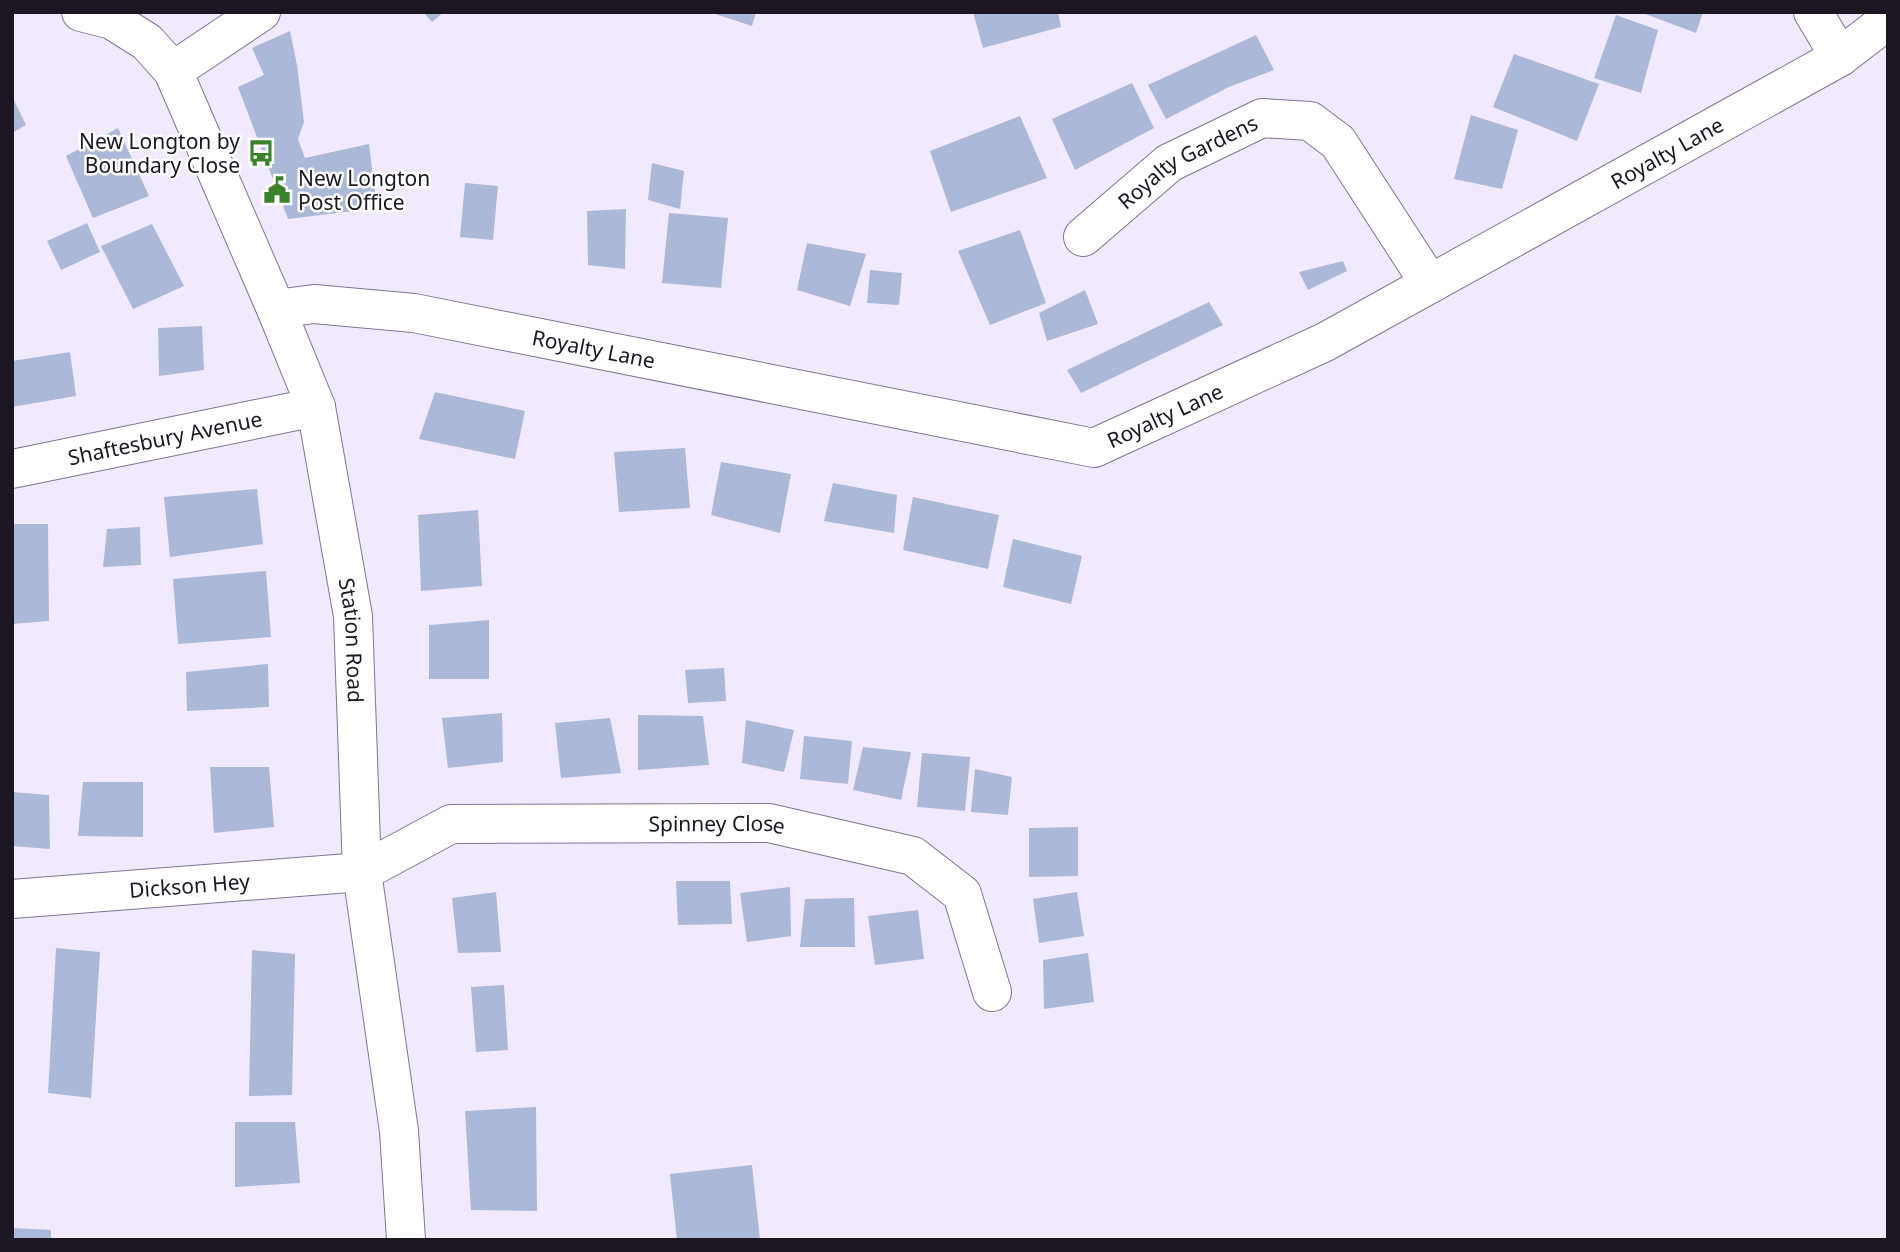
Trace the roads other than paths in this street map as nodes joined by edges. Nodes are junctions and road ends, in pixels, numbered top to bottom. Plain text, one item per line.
1 (81, 12) edge
2 (261, 12) edge
3 (1813, 12) edge
4 (1888, 20) edge
5 (1840, 57) junction
6 (173, 71) junction
7 (1083, 237) dead end
8 (1430, 284) junction
9 (276, 309) junction
10 (316, 407) junction
11 (12, 469) edge
12 (362, 872) junction
13 (15, 907) edge
14 (992, 992) dead end
15 (406, 1240) edge

1 - 6 street, Station Road
2 - 6 street
3 - 5 street
4 - 5 street, Royalty Lane
5 - 8 street, Royalty Lane
6 - 9 street, Station Road
7 - 8 street, Royalty Gardens
8 - 9 street, Royalty Lane
9 - 10 street, Station Road
10 - 11 street, Shaftesbury Avenue
10 - 12 street, Station Road
12 - 13 street, Dickson Hey
12 - 14 street, Spinney Close
12 - 15 street, Station Road

